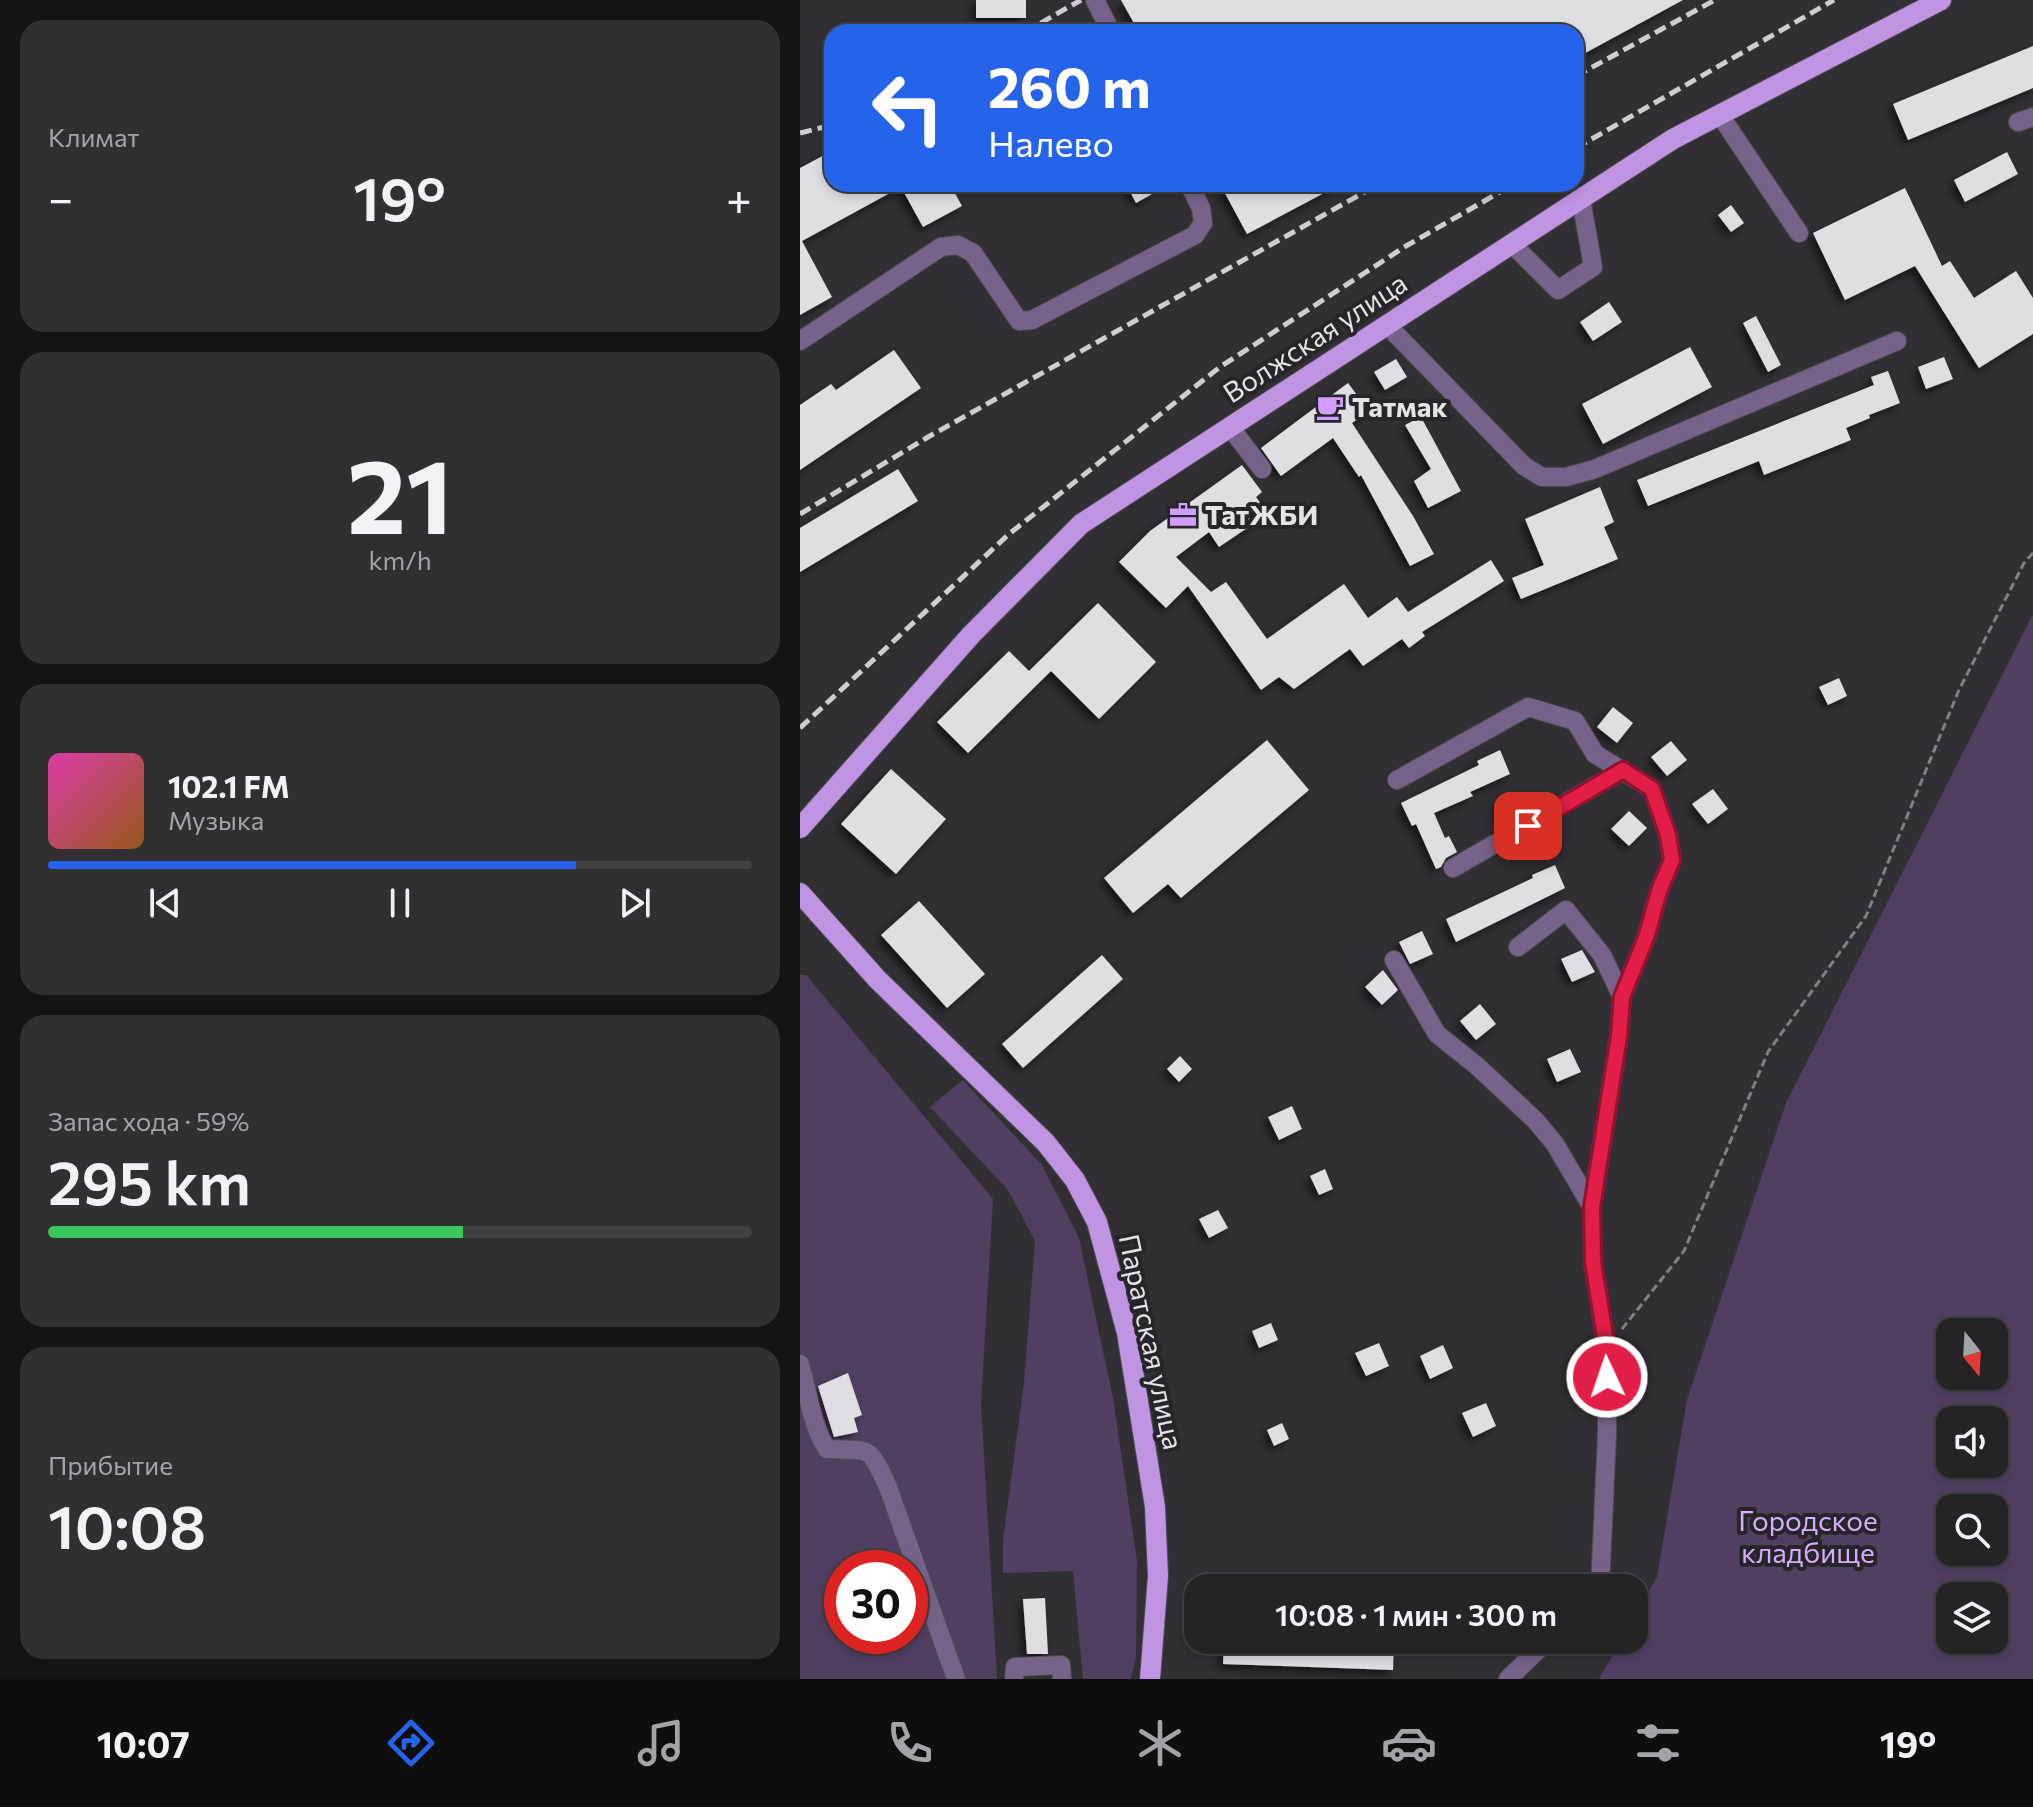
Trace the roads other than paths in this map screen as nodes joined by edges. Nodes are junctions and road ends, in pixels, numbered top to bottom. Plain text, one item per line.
1 (1095, 0) edge
2 (1941, 0) edge
3 (1107, 24) edge
4 (1720, 115) junction
5 (1193, 192) edge
6 (1581, 199) junction
7 (1799, 233) dead end
8 (1512, 244) junction
9 (1387, 325) junction
10 (800, 341) edge
11 (1897, 341) dead end
12 (1230, 427) junction
13 (1262, 469) dead end
14 (1623, 770) junction
15 (1397, 780) dead end
16 (800, 828) edge
17 (1453, 868) dead end
18 (800, 893) edge
19 (1518, 947) dead end
20 (1394, 960) dead end
21 (1622, 997) junction
22 (1592, 1207) junction
23 (800, 1364) edge
24 (1601, 1574) edge
25 (1534, 1654) edge
26 (956, 1679) edge
27 (1014, 1679) edge
28 (1062, 1679) edge
29 (1150, 1679) edge
30 (1508, 1679) edge

1 - 3 street
2 - 4 main road, Волжская улица
4 - 6 main road, Волжская улица
4 - 7 street
5 - 10 street
6 - 8 main road, Волжская улица
6 - 8 street
8 - 9 main road, Волжская улица
9 - 11 street
9 - 12 main road, Волжская улица
12 - 13 street
12 - 16 main road, Волжская улица
14 - 15 street
14 - 17 street
14 - 21 street
18 - 29 main road, Паратская улица
19 - 21 street
20 - 22 street
21 - 22 street
22 - 24 street
23 - 26 street
25 - 30 street
27 - 28 street

